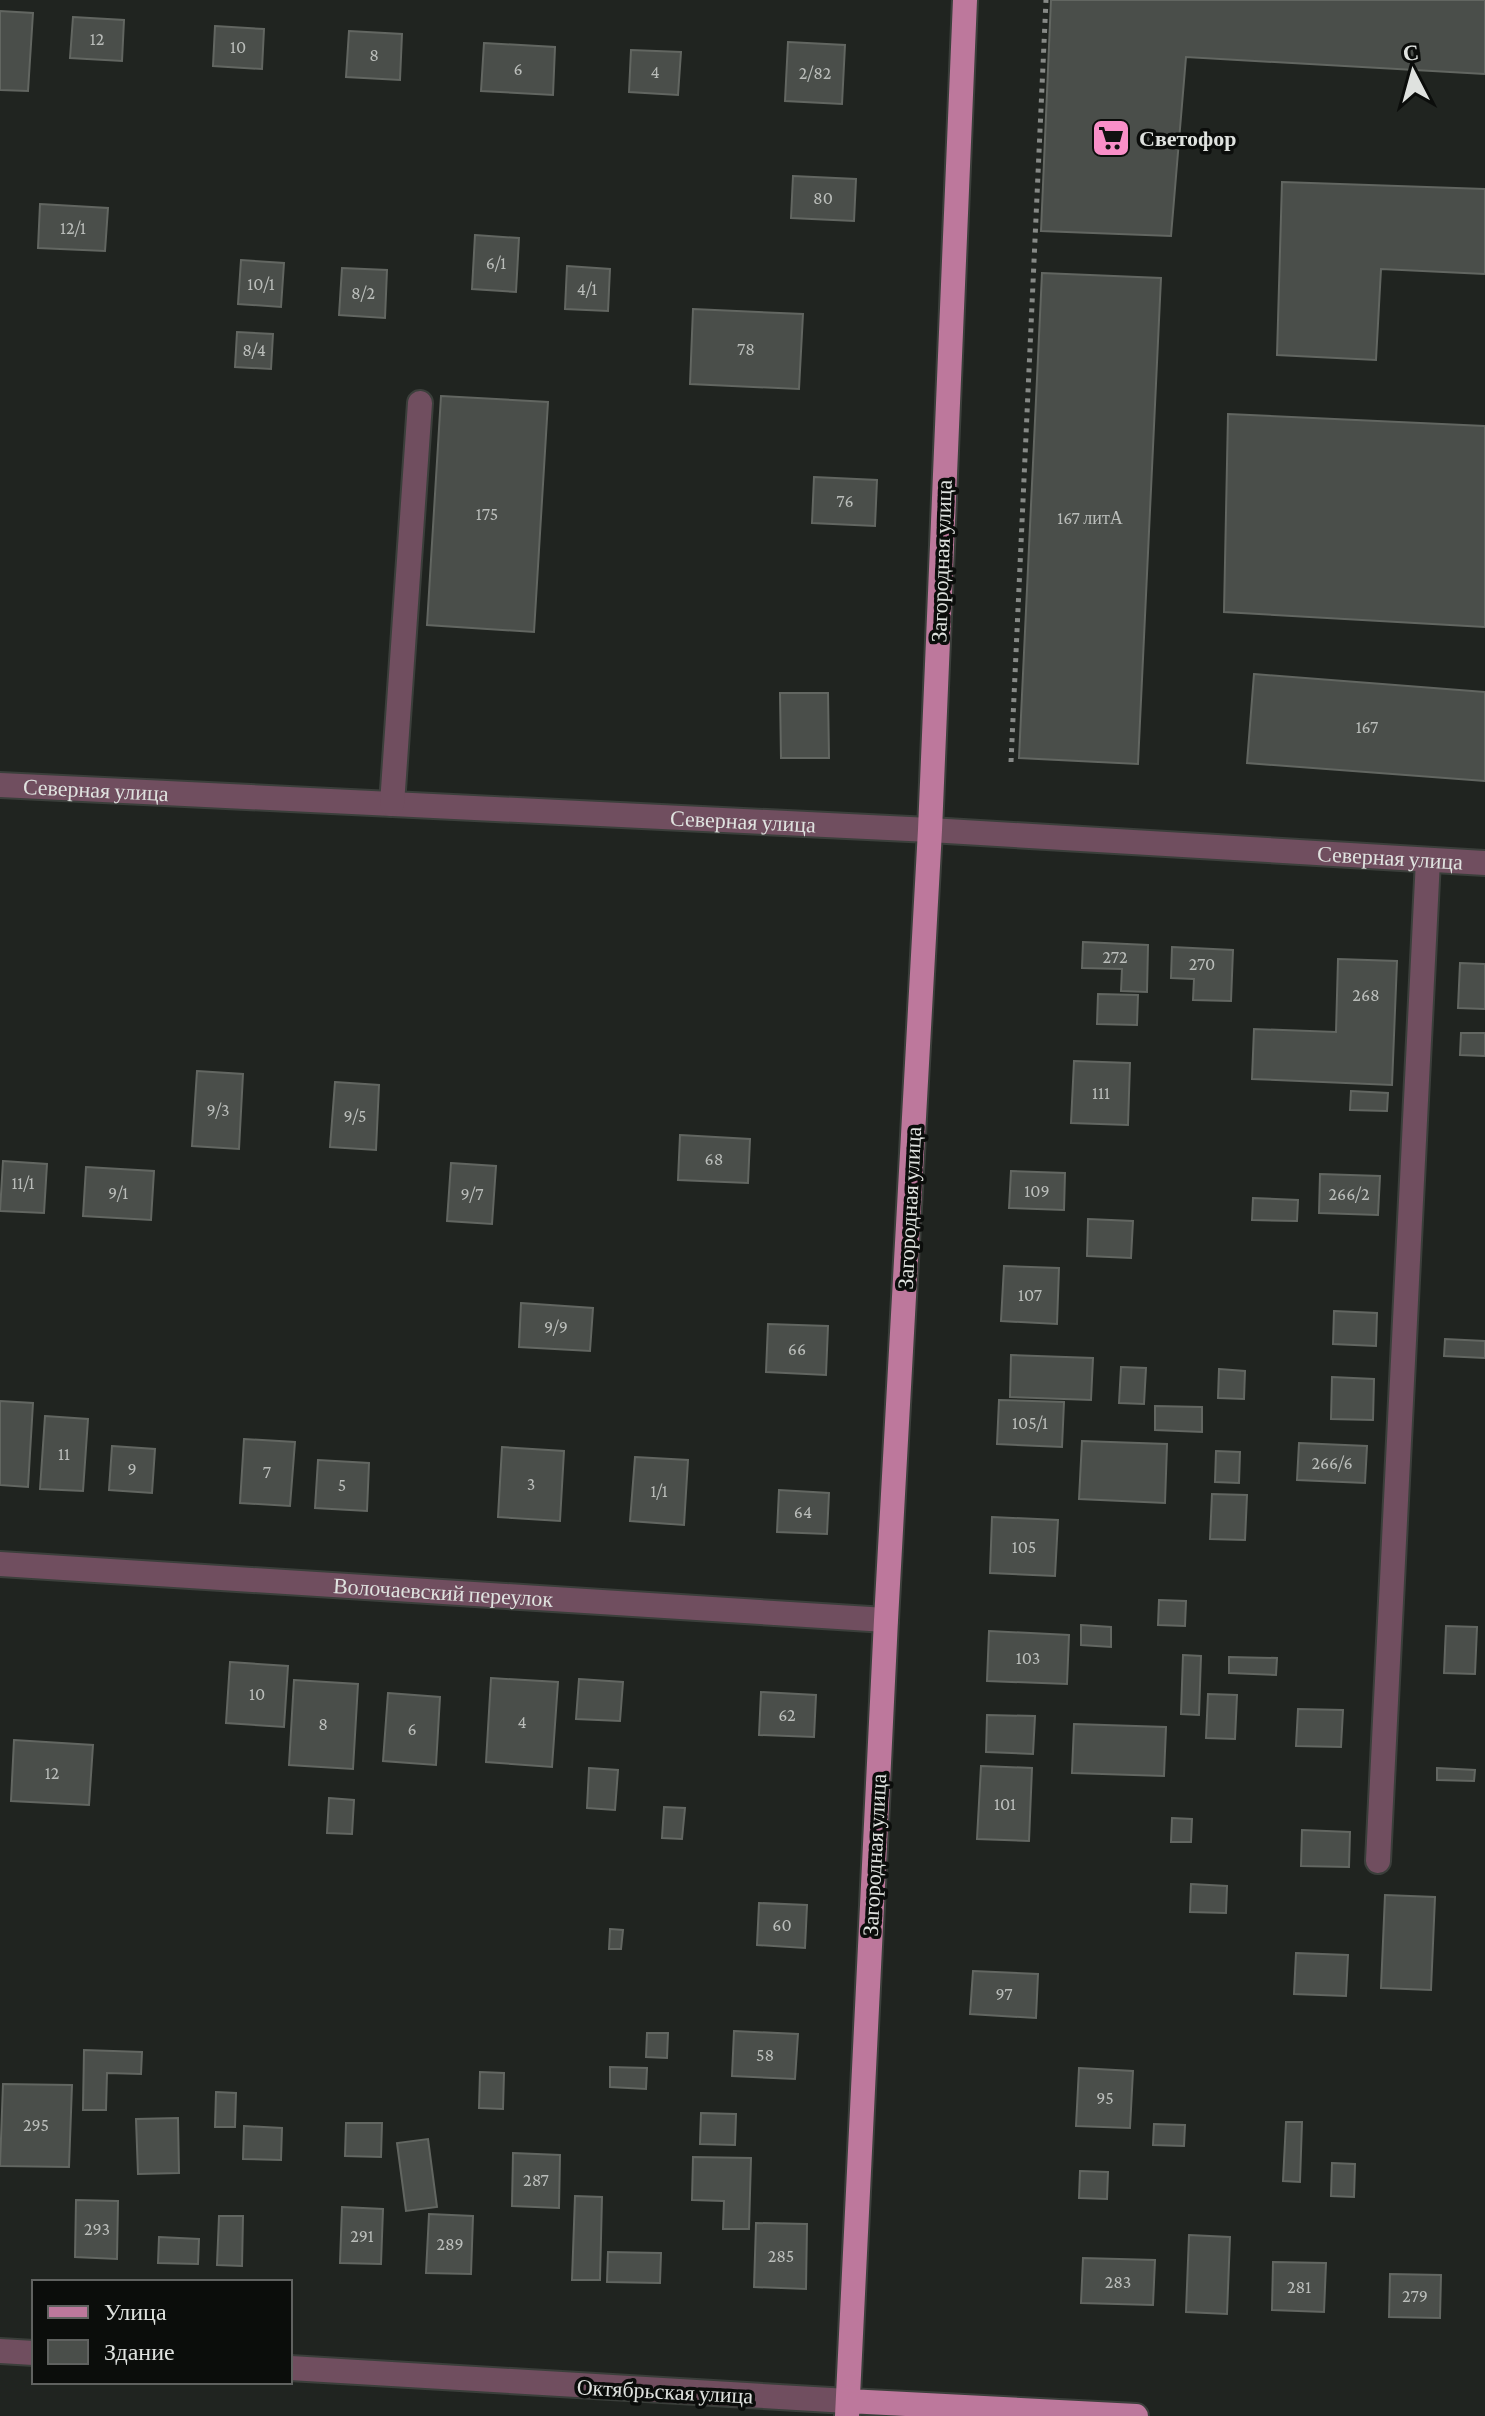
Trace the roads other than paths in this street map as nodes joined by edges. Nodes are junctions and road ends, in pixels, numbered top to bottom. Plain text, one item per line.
1 (965, 0) edge
2 (420, 403) dead end
3 (0, 785) edge
4 (392, 804) junction
5 (930, 830) junction
6 (1428, 860) junction
7 (1485, 863) edge
8 (0, 1564) edge
9 (886, 1620) junction
10 (1378, 1861) dead end
11 (0, 2351) edge
12 (32, 2353) edge
13 (292, 2368) edge
14 (848, 2409) edge
15 (1136, 2416) edge

1 - 5 main road, Загородная улица
2 - 4 street
3 - 4 street, Северная улица
4 - 5 street, Северная улица
5 - 6 street, Северная улица
5 - 9 main road, Загородная улица
6 - 7 street, Северная улица
6 - 10 street
8 - 9 street, Волочаевский переулок
9 - 14 main road, Загородная улица
11 - 12 street
13 - 14 street, Октябрьская улица
14 - 15 main road, Октябрьская улица

